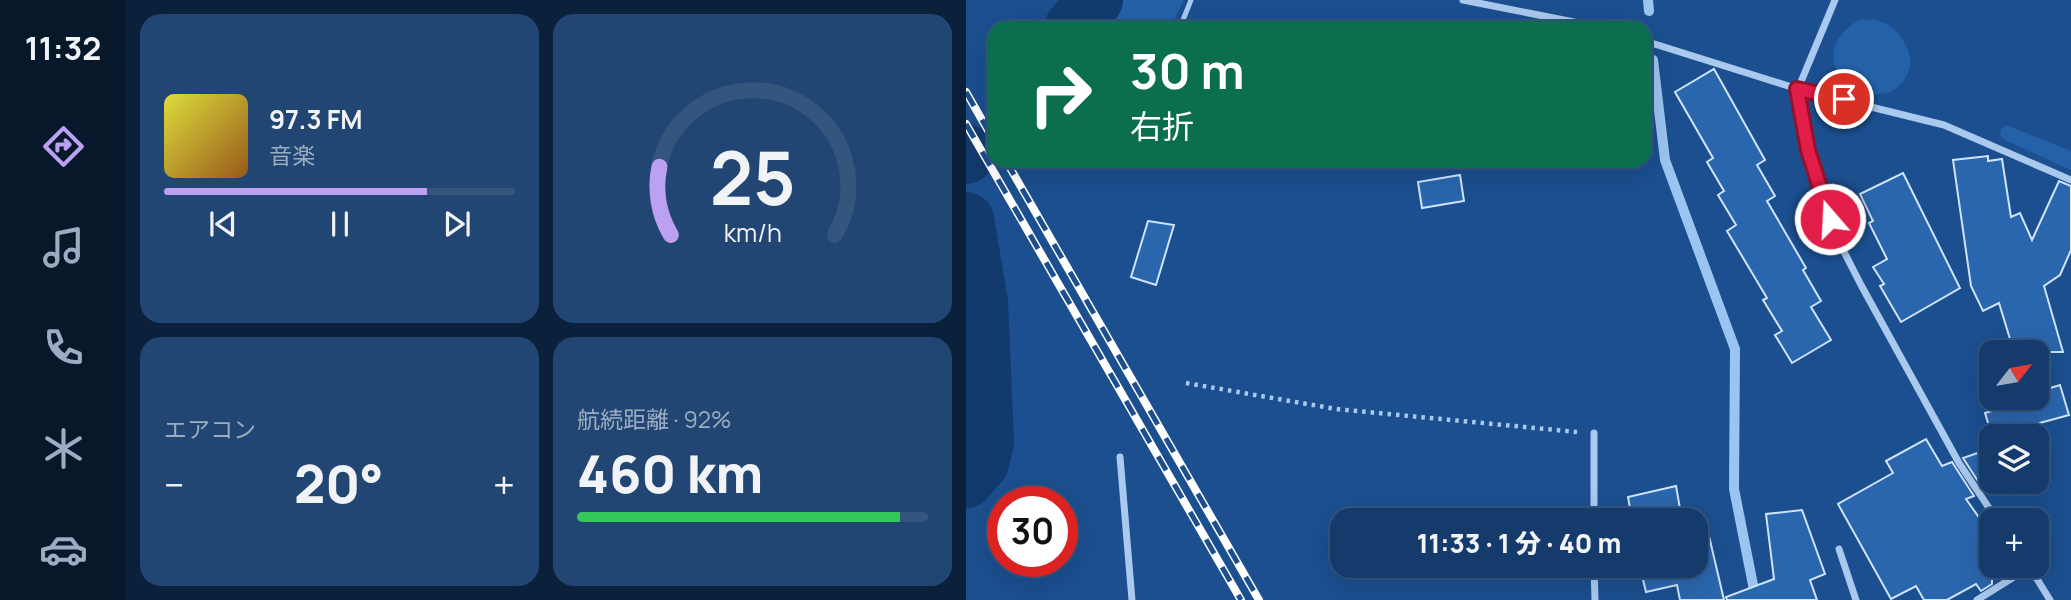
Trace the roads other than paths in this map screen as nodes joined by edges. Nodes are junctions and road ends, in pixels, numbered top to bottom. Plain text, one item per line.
1 (1191, 0) edge
2 (1463, 0) edge
3 (1835, 0) edge
4 (1183, 20) dead end
5 (1569, 21) edge
6 (1652, 43) edge
7 (1797, 89) junction
8 (2071, 180) edge
9 (1594, 433) road end
10 (1120, 457) dead end
11 (1594, 508) edge
12 (1989, 508) edge
13 (1839, 549) dead end
14 (1594, 578) edge
15 (2011, 578) edge
16 (2036, 578) edge
17 (1132, 600) edge
18 (1595, 600) edge
19 (1856, 600) edge
20 (1977, 600) edge
21 (2050, 600) edge

1 - 4 lane
2 - 5 street
3 - 7 street
6 - 7 street
7 - 8 street
7 - 12 street
9 - 11 street
10 - 17 street
13 - 19 street
14 - 18 street
15 - 20 street
16 - 21 street

